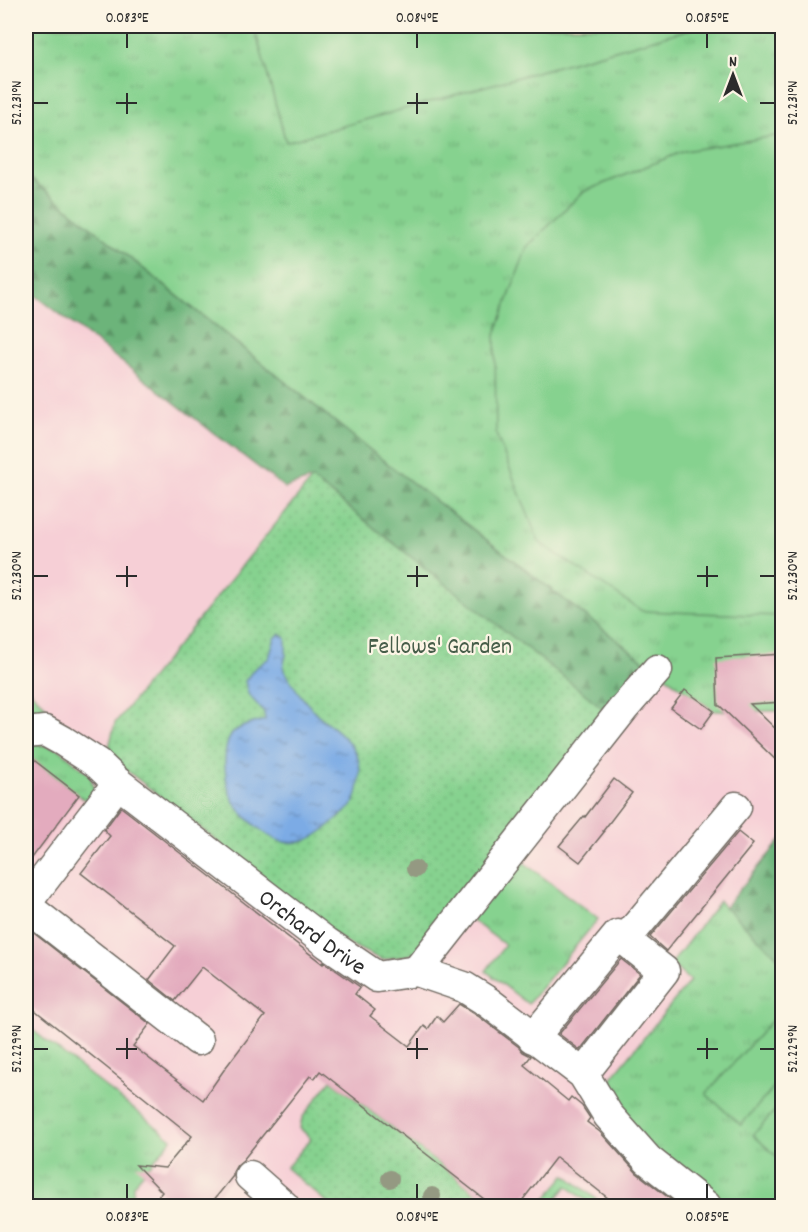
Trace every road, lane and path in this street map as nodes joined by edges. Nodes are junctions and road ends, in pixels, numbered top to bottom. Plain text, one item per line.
1 (657, 670) dead end
2 (26, 733) edge
3 (118, 783) junction
4 (736, 807) dead end
5 (26, 904) edge
6 (625, 940) junction
7 (417, 971) junction
8 (533, 1038) junction
9 (198, 1040) dead end
10 (583, 1074) junction
11 (250, 1176) dead end
12 (284, 1206) edge
13 (706, 1206) edge

1 - 7 lane
2 - 3 lane, Orchard Drive
3 - 5 lane
3 - 7 lane, Orchard Drive
4 - 6 lane
5 - 9 lane
6 - 8 lane
6 - 10 lane
7 - 8 lane, Orchard Drive
8 - 10 lane, Orchard Drive
10 - 13 lane, Orchard Drive
11 - 12 lane

